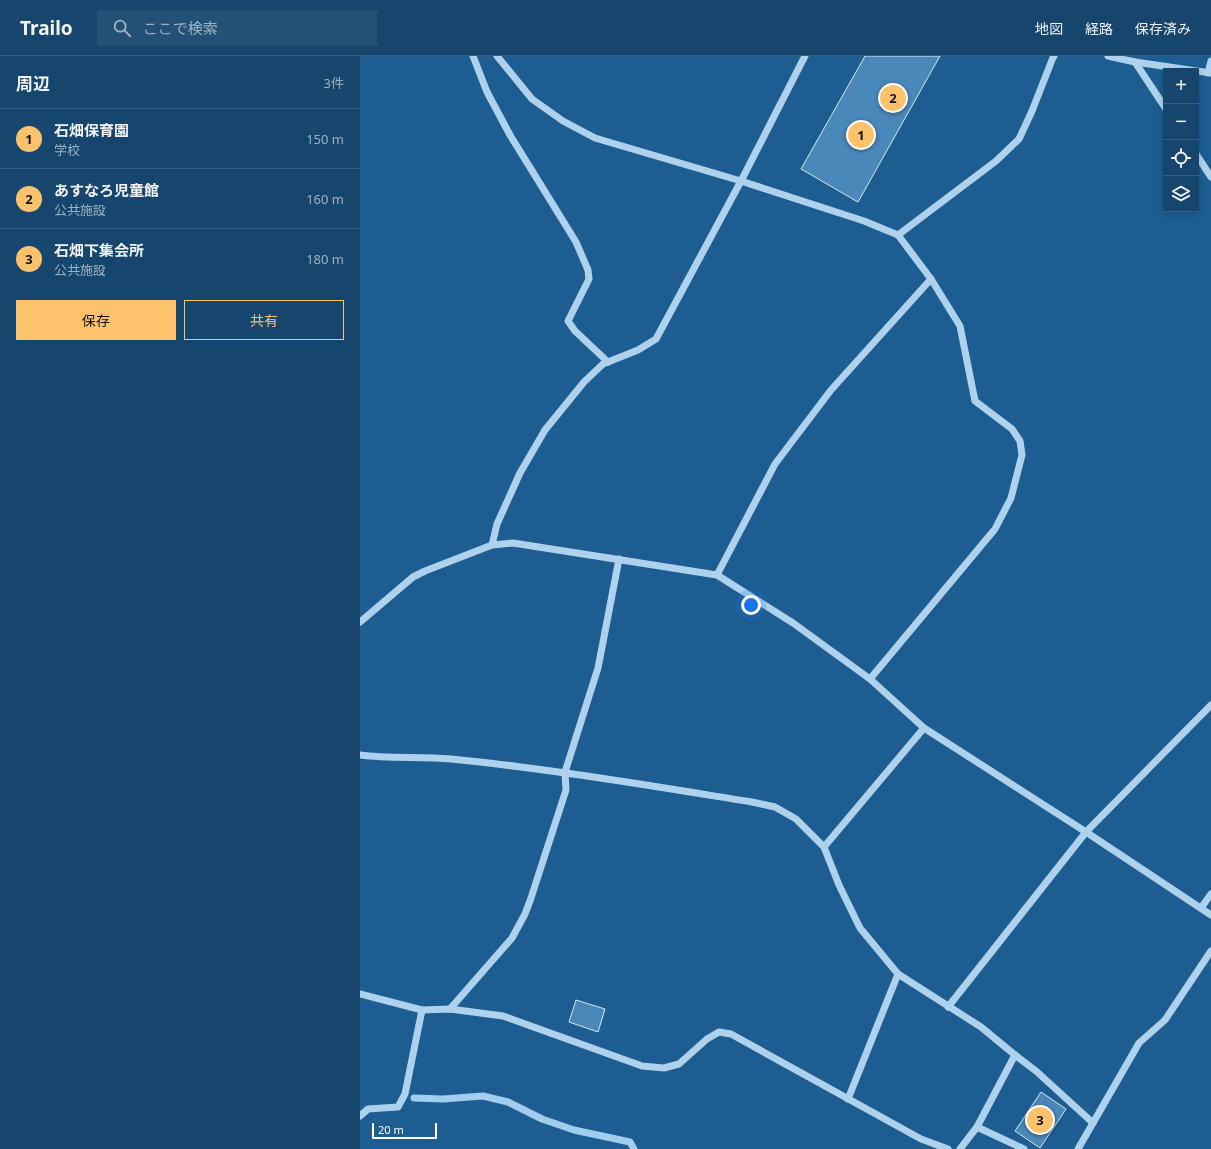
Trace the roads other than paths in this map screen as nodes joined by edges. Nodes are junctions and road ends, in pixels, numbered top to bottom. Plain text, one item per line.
1 (473, 56) edge
2 (497, 56) edge
3 (805, 56) edge
4 (1054, 56) edge
5 (1108, 56) edge
6 (1135, 62) junction
7 (1211, 62) edge
8 (1210, 73) edge
9 (1163, 104) edge
10 (1199, 159) edge
11 (1211, 177) edge
12 (741, 181) junction
13 (898, 235) junction
14 (931, 279) junction
15 (608, 362) junction
16 (492, 545) junction
17 (619, 559) junction
18 (717, 576) junction
19 (360, 622) edge
20 (870, 679) junction
21 (1211, 705) edge
22 (924, 728) junction
23 (360, 755) edge
24 (565, 772) junction
25 (1086, 832) junction
26 (824, 847) junction
27 (1211, 894) edge
28 (1201, 908) junction
29 (1211, 915) edge
30 (1211, 951) edge
31 (898, 974) junction
32 (360, 994) edge
33 (948, 1006) junction
34 (450, 1009) junction
35 (422, 1010) junction
36 (1015, 1056) junction
37 (848, 1098) junction
38 (360, 1116) edge
39 (1093, 1123) junction
40 (977, 1128) junction
41 (948, 1149) edge
42 (960, 1149) edge
43 (1024, 1149) edge
44 (1078, 1149) edge

1 - 15 street
2 - 12 street
3 - 12 street
4 - 13 street
5 - 6 street
6 - 8 street
6 - 9 street
7 - 8 street
10 - 11 street
12 - 13 street
12 - 15 street
13 - 14 street
14 - 18 street
14 - 20 street
15 - 16 street
16 - 17 street
16 - 19 street
17 - 18 street
17 - 24 street
18 - 20 street
20 - 22 street
21 - 25 street
22 - 25 street
22 - 26 street
23 - 24 street
24 - 26 street
24 - 34 street
25 - 28 street
25 - 33 street
26 - 31 street
27 - 28 street
28 - 29 street
30 - 39 street
31 - 33 street
31 - 37 street
32 - 35 street
33 - 36 street
34 - 35 street
34 - 37 street
35 - 38 street
36 - 39 street
36 - 40 street
37 - 41 street
39 - 44 street
40 - 42 street
40 - 43 street

